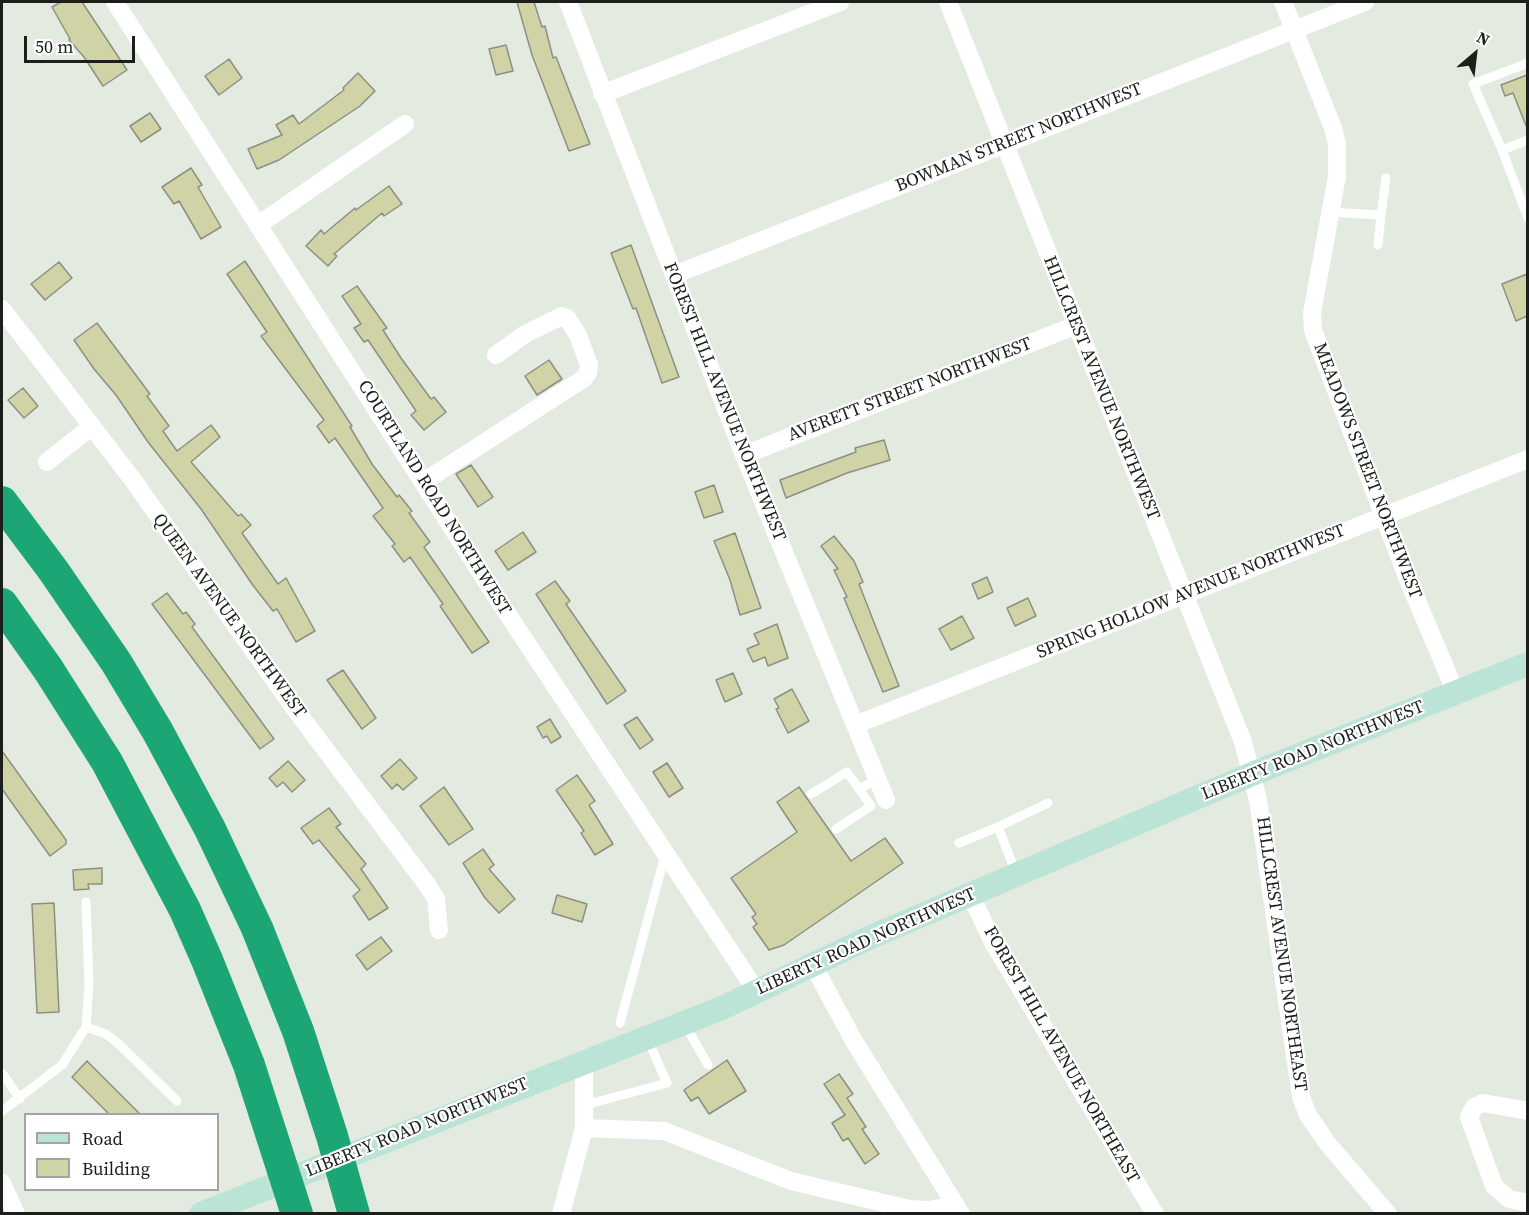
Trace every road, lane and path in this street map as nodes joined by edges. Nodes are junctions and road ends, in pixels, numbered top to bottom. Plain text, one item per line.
1 (115, 2) edge
2 (568, 2) edge
3 (840, 2) edge
4 (948, 2) edge
5 (1282, 2) edge
6 (1365, 2) edge
7 (1293, 29) junction
8 (1527, 63) edge
9 (602, 94) junction
10 (405, 124) dead end
11 (1527, 140) edge
12 (1004, 144) junction
13 (1502, 150) junction
14 (1386, 178) dead end
15 (1330, 212) junction
16 (1381, 215) junction
17 (1527, 218) edge
18 (258, 225) junction
19 (1378, 246) dead end
20 (674, 275) junction
21 (2, 309) edge
22 (1077, 325) junction
23 (496, 355) dead end
24 (92, 426) junction
25 (744, 455) junction
26 (1527, 459) edge
27 (47, 462) dead end
28 (423, 482) junction
29 (2, 502) edge
30 (1385, 516) junction
31 (1183, 595) junction
32 (2, 604) edge
33 (1527, 664) edge
34 (1456, 693) junction
35 (855, 725) junction
36 (1252, 774) junction
37 (878, 779) junction
38 (859, 789) junction
39 (812, 794) dead end
40 (886, 800) dead end
41 (1048, 803) dead end
42 (998, 827) junction
43 (836, 829) dead end
44 (959, 843) dead end
45 (665, 855) junction
46 (1017, 875) junction
47 (970, 894) junction
48 (86, 902) dead end
49 (439, 930) dead end
50 (813, 965) junction
51 (757, 992) junction
52 (620, 1023) dead end
53 (684, 1023) junction
54 (86, 1027) junction
55 (647, 1038) junction
56 (584, 1062) junction
57 (708, 1065) dead end
58 (2, 1073) edge
59 (20, 1098) junction
60 (177, 1101) dead end
61 (585, 1105) junction
62 (1527, 1111) edge
63 (2, 1112) edge
64 (584, 1128) junction
65 (2, 1183) edge
66 (1527, 1203) edge
67 (959, 1209) edge
68 (16, 1214) edge
69 (201, 1214) edge
70 (297, 1214) edge
71 (354, 1214) edge
72 (561, 1214) edge
73 (1155, 1214) edge
74 (1389, 1214) edge

1 - 18 street, COURTLAND ROAD NORTHWEST
2 - 9 street, FOREST HILL AVENUE NORTHWEST
3 - 9 street
4 - 12 street, HILLCREST AVENUE NORTHWEST
5 - 7 street, MEADOWS STREET NORTHWEST
6 - 7 street, BOWMAN STREET NORTHWEST
7 - 12 street, BOWMAN STREET NORTHWEST
7 - 15 street, MEADOWS STREET NORTHWEST
8 - 13 lane
9 - 20 street, FOREST HILL AVENUE NORTHWEST
10 - 18 street
11 - 13 lane
12 - 20 street, BOWMAN STREET NORTHWEST
12 - 22 street, HILLCREST AVENUE NORTHWEST
13 - 17 lane
14 - 16 lane
15 - 16 lane
15 - 30 street, MEADOWS STREET NORTHWEST
16 - 19 lane
18 - 28 street, COURTLAND ROAD NORTHWEST
20 - 25 street, FOREST HILL AVENUE NORTHWEST
21 - 24 street, QUEEN AVENUE NORTHWEST
22 - 25 street, AVERETT STREET NORTHWEST
22 - 31 street, HILLCREST AVENUE NORTHWEST
23 - 28 street
24 - 27 street
24 - 49 street, QUEEN AVENUE NORTHWEST
25 - 35 street, FOREST HILL AVENUE NORTHWEST
26 - 30 street, SPRING HOLLOW AVENUE NORTHWEST
28 - 45 street, COURTLAND ROAD NORTHWEST
29 - 71 highway
30 - 31 street, SPRING HOLLOW AVENUE NORTHWEST
30 - 34 street, MEADOWS STREET NORTHWEST
31 - 35 street, SPRING HOLLOW AVENUE NORTHWEST
31 - 36 street, HILLCREST AVENUE NORTHWEST
32 - 70 highway
33 - 34 street, LIBERTY ROAD NORTHWEST
34 - 36 street, LIBERTY ROAD NORTHWEST
35 - 37 street, FOREST HILL AVENUE NORTHWEST
36 - 46 street, LIBERTY ROAD NORTHWEST
36 - 74 street, HILLCREST AVENUE NORTHEAST
37 - 38 lane
37 - 40 street, FOREST HILL AVENUE NORTHWEST
38 - 39 lane
38 - 43 lane
41 - 42 lane
42 - 44 lane
42 - 46 lane
45 - 51 street, COURTLAND ROAD NORTHWEST
45 - 52 lane
46 - 47 street, LIBERTY ROAD NORTHWEST
47 - 50 street, LIBERTY ROAD NORTHWEST
47 - 73 street, FOREST HILL AVENUE NORTHEAST
48 - 54 lane
50 - 51 street, LIBERTY ROAD NORTHWEST
50 - 67 street
51 - 53 street, LIBERTY ROAD NORTHWEST
53 - 55 street, LIBERTY ROAD NORTHWEST
53 - 57 lane
54 - 59 lane
54 - 60 lane
55 - 56 street, LIBERTY ROAD NORTHWEST
55 - 61 lane
56 - 61 street
56 - 69 street, LIBERTY ROAD NORTHWEST
58 - 59 lane
59 - 63 lane
61 - 64 street
62 - 66 street
64 - 67 street
64 - 72 street
65 - 68 street

